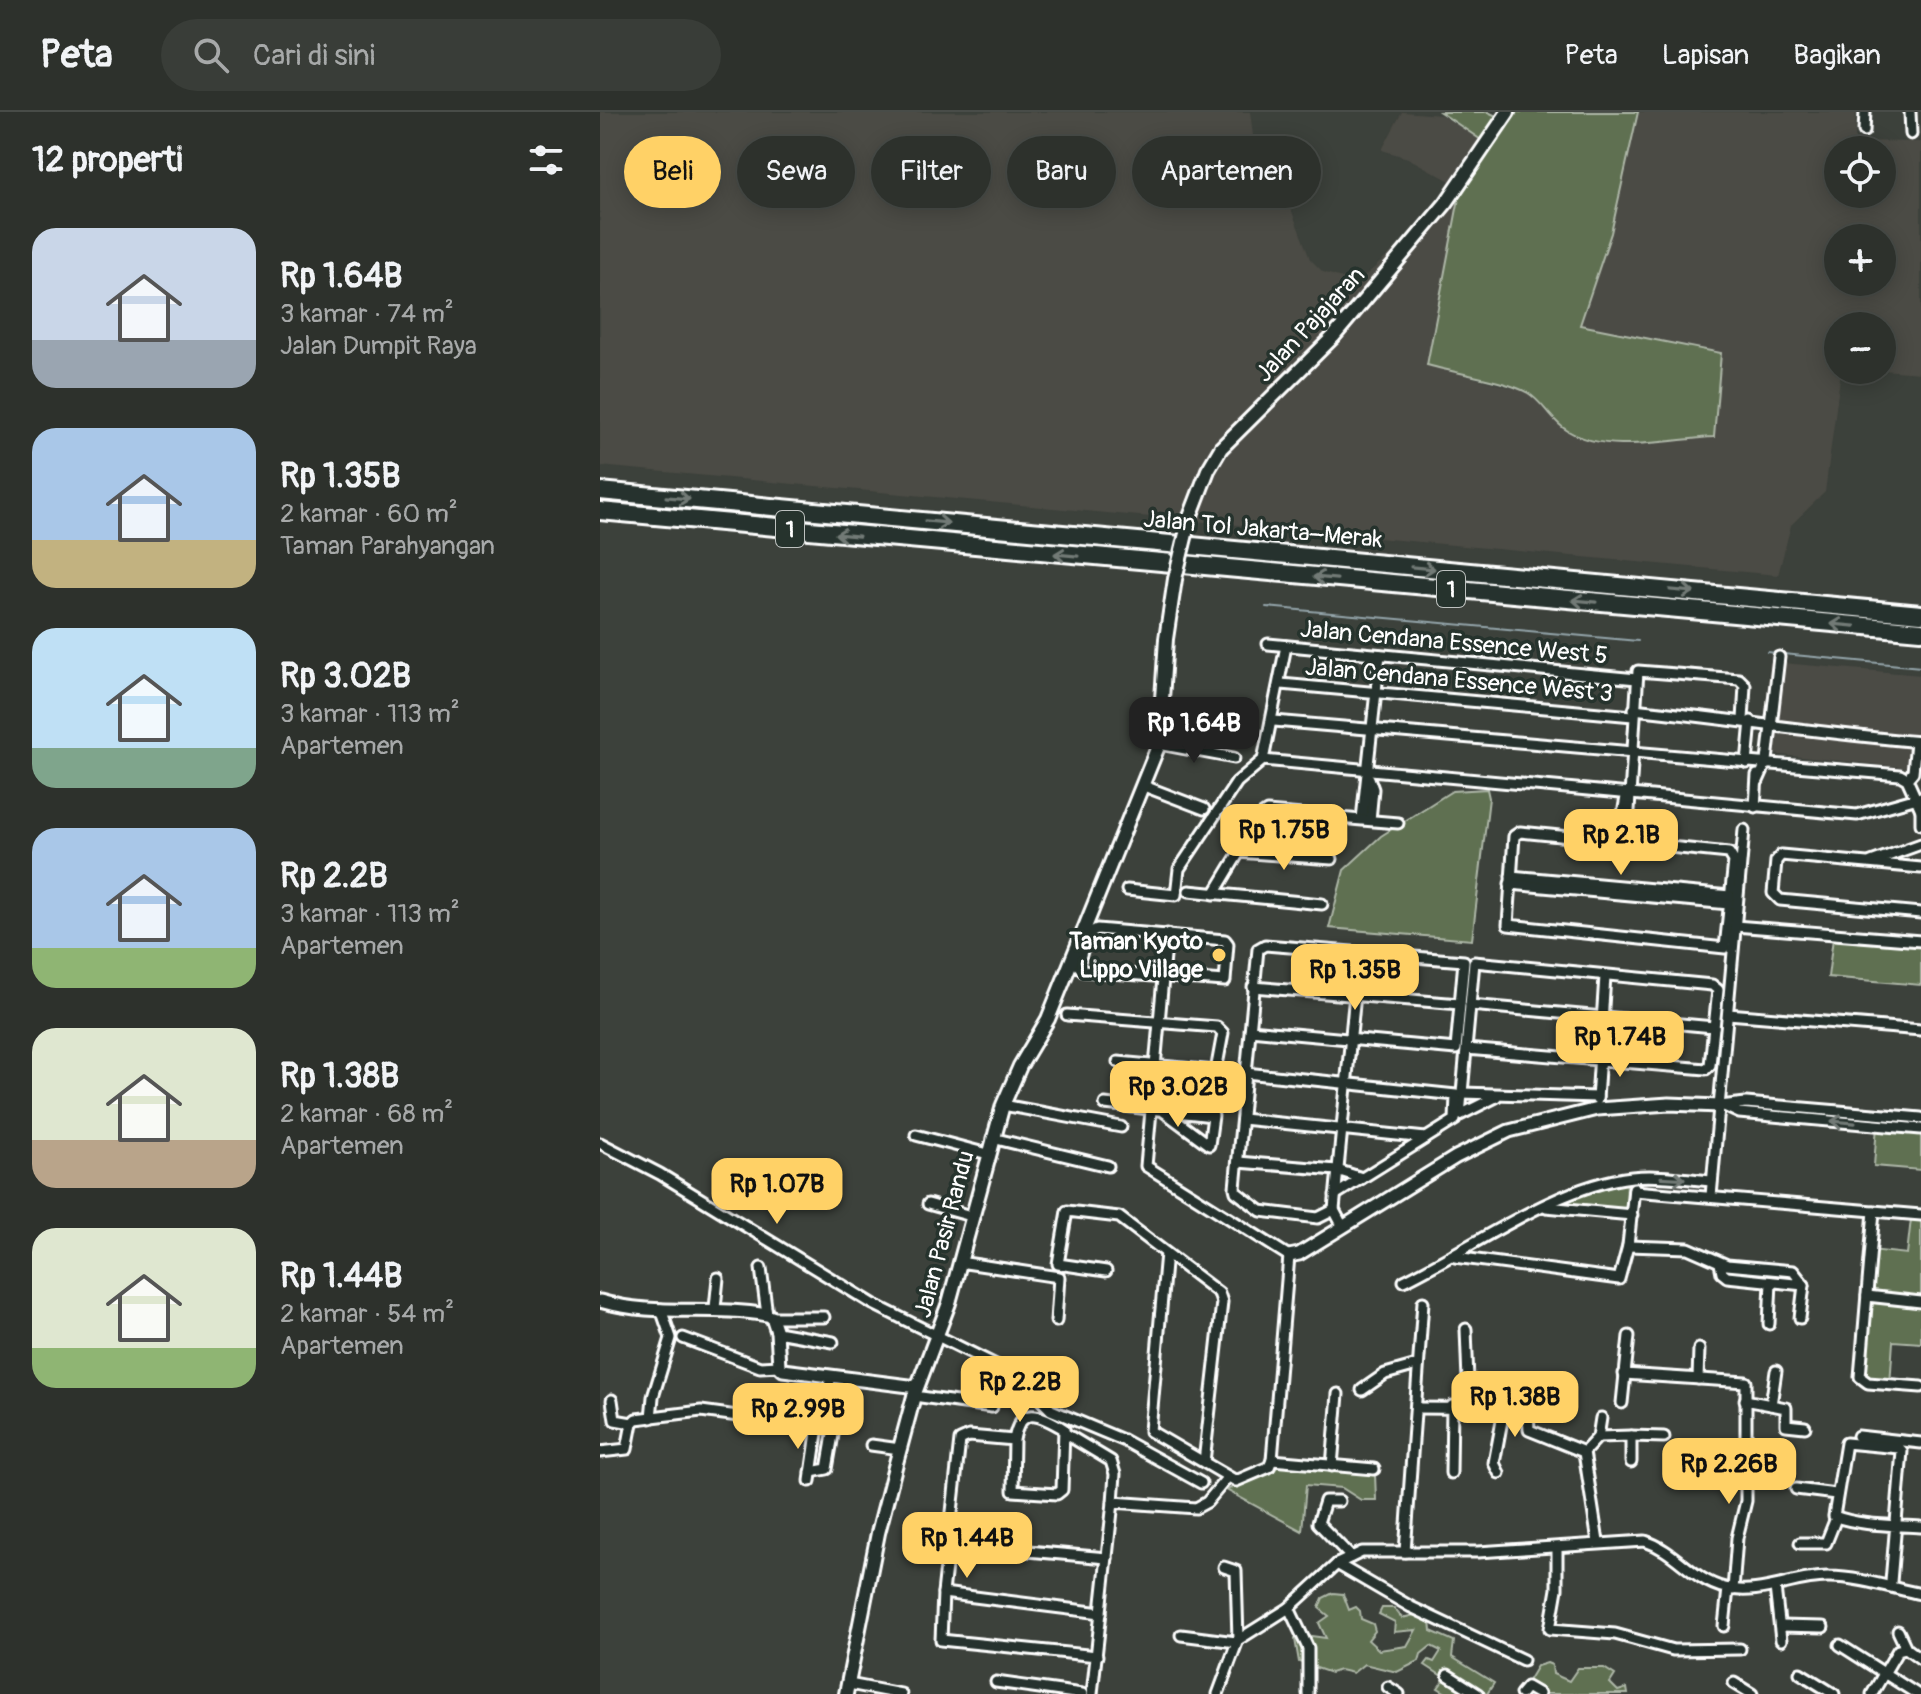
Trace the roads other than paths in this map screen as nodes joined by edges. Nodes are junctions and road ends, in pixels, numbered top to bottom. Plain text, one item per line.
1 (1508, 112) edge
2 (1865, 112) edge
3 (1910, 112) edge
4 (1864, 131) dead end
5 (1911, 134) dead end
6 (600, 491) edge
7 (600, 511) edge
8 (1921, 614) edge
9 (1921, 631) edge
10 (1268, 644) dead end
11 (1286, 646) junction
12 (1380, 655) junction
13 (1779, 657) dead end
14 (1637, 679) junction
15 (1281, 684) junction
16 (1377, 691) junction
17 (1163, 709) junction
18 (1634, 713) junction
19 (1747, 720) junction
20 (1274, 721) junction
21 (1772, 723) junction
22 (1236, 727) dead end
23 (1374, 729) junction
24 (1919, 742) edge
25 (1159, 744) junction
26 (1630, 754) junction
27 (1234, 758) dead end
28 (1263, 760) junction
29 (1767, 761) junction
30 (1751, 764) junction
31 (1370, 774) junction
32 (1907, 779) junction
33 (1758, 781) junction
34 (1144, 786) junction
35 (1627, 794) junction
36 (1917, 798) edge
37 (1755, 807) junction
38 (1204, 809) dead end
39 (1921, 810) edge
40 (1366, 820) junction
41 (1398, 823) dead end
42 (1921, 824) edge
43 (1744, 830) dead end
44 (1622, 842) junction
45 (1921, 844) edge
46 (1238, 852) junction
47 (1332, 859) dead end
48 (1867, 863) junction
49 (1921, 868) edge
50 (1511, 880) junction
51 (1127, 890) dead end
52 (1189, 891) dead end
53 (1214, 894) junction
54 (1730, 900) junction
55 (1322, 904) dead end
56 (1921, 913) edge
57 (1735, 926) junction
58 (1167, 934) junction
59 (1921, 941) edge
60 (1359, 953) junction
61 (1605, 976) junction
62 (1163, 978) junction
63 (1253, 987) junction
64 (1355, 996) junction
65 (1465, 1005) junction
66 (1728, 1014) junction
67 (1067, 1015) dead end
68 (1602, 1016) junction
69 (1158, 1022) junction
70 (1714, 1027) junction
71 (1250, 1030) junction
72 (1921, 1030) edge
73 (1350, 1039) junction
74 (1466, 1049) junction
75 (1599, 1060) junction
76 (1118, 1062) dead end
77 (1154, 1065) junction
78 (1246, 1073) junction
79 (1345, 1085) junction
80 (1462, 1093) junction
81 (1496, 1097) junction
82 (1597, 1103) junction
83 (1105, 1104) dead end
84 (1003, 1105) junction
85 (1722, 1106) junction
86 (1150, 1110) junction
87 (1163, 1111) junction
88 (1921, 1118) edge
89 (1242, 1119) junction
90 (1121, 1127) dead end
91 (1341, 1128) junction
92 (1921, 1129) edge
93 (916, 1135) dead end
94 (992, 1138) junction
95 (1426, 1138) junction
96 (600, 1143) edge
97 (988, 1154) junction
98 (1238, 1162) junction
99 (1108, 1166) dead end
100 (1337, 1170) junction
101 (1635, 1176) junction
102 (1362, 1178) junction
103 (1712, 1181) junction
104 (1634, 1191) junction
105 (1335, 1195) junction
106 (1711, 1196) junction
107 (928, 1204) dead end
108 (1542, 1207) junction
109 (1334, 1210) junction
110 (1874, 1211) junction
111 (1632, 1215) junction
112 (1921, 1215) edge
113 (971, 1216) junction
114 (1343, 1227) junction
115 (1628, 1246) junction
116 (1166, 1253) junction
117 (1289, 1256) junction
118 (1455, 1257) junction
119 (959, 1262) junction
120 (1720, 1263) junction
121 (761, 1268) dead end
122 (1106, 1271) dead end
123 (718, 1278) dead end
124 (1404, 1281) dead end
125 (1771, 1282) junction
126 (1804, 1285) junction
127 (1867, 1296) junction
128 (600, 1301) edge
129 (1423, 1302) dead end
130 (1921, 1302) edge
131 (715, 1308) junction
132 (661, 1309) junction
133 (770, 1316) junction
134 (824, 1317) dead end
135 (1800, 1318) dead end
136 (1056, 1321) dead end
137 (1769, 1324) dead end
138 (1466, 1329) dead end
139 (777, 1332) junction
140 (1629, 1336) dead end
141 (683, 1338) dead end
142 (938, 1339) junction
143 (833, 1342) dead end
144 (1699, 1349) dead end
145 (1417, 1365) junction
146 (779, 1366) junction
147 (1776, 1371) dead end
148 (1624, 1374) junction
149 (830, 1377) junction
150 (1698, 1379) junction
151 (1554, 1382) dead end
152 (1921, 1387) edge
153 (1362, 1390) dead end
154 (916, 1391) junction
155 (1338, 1394) dead end
156 (612, 1400) dead end
157 (1745, 1400) junction
158 (1622, 1403) dead end
159 (1771, 1405) junction
160 (1452, 1406) junction
161 (992, 1407) dead end
162 (1469, 1407) junction
163 (1417, 1408) junction
164 (1528, 1409) junction
165 (1504, 1410) junction
166 (651, 1418) junction
167 (1601, 1418) dead end
168 (632, 1423) junction
169 (823, 1426) junction
170 (1805, 1427) dead end
171 (1066, 1434) junction
172 (1631, 1436) junction
173 (1858, 1436) dead end
174 (1598, 1437) junction
175 (1664, 1437) dead end
176 (1014, 1440) junction
177 (1921, 1443) edge
178 (871, 1445) dead end
179 (900, 1449) junction
180 (600, 1452) edge
181 (1584, 1452) junction
182 (1272, 1460) junction
183 (1204, 1462) junction
184 (1631, 1462) dead end
185 (1332, 1466) junction
186 (1374, 1469) dead end
187 (1451, 1473) dead end
188 (1499, 1473) dead end
189 (1224, 1481) junction
190 (1201, 1483) dead end
191 (1796, 1489) dead end
192 (1836, 1494) junction
193 (1339, 1501) dead end
194 (1113, 1502) junction
195 (1836, 1518) junction
196 (1897, 1526) junction
197 (1921, 1527) edge
198 (915, 1541) dead end
199 (947, 1542) junction
200 (1598, 1542) junction
201 (1800, 1543) dead end
202 (1557, 1548) junction
203 (1405, 1552) junction
204 (1351, 1557) junction
205 (1107, 1558) junction
206 (1337, 1564) junction
207 (1224, 1567) dead end
208 (1891, 1582) dead end
209 (1775, 1587) junction
210 (1731, 1590) junction
211 (943, 1593) junction
212 (1921, 1594) edge
213 (1289, 1608) junction
214 (1101, 1613) junction
215 (1724, 1626) dead end
216 (1780, 1626) junction
217 (1823, 1627) dead end
218 (1898, 1631) dead end
219 (1181, 1635) dead end
220 (1781, 1640) dead end
221 (1237, 1641) junction
222 (1840, 1645) dead end
223 (1906, 1648) junction
224 (1740, 1649) dead end
225 (1097, 1656) junction
226 (1921, 1659) edge
227 (1523, 1660) dead end
228 (1800, 1673) dead end
229 (1884, 1673) junction
230 (1448, 1675) dead end
231 (996, 1682) dead end
232 (1734, 1683) dead end
233 (1388, 1687) dead end
234 (848, 1689) edge
235 (1524, 1691) edge
236 (901, 1694) edge
237 (1082, 1694) edge
238 (1092, 1694) edge
239 (1218, 1694) edge
240 (1308, 1694) edge
241 (1399, 1694) edge
242 (1478, 1694) edge
243 (1539, 1694) edge
244 (1752, 1694) edge
245 (1834, 1694) edge
246 (1872, 1694) edge
247 (1917, 1694) edge

1 - 17 main road, Jalan Pajajaran, bridge
2 - 4 street
3 - 5 street
6 -> 8 highway, Jalan Tol Jakarta–Merak / 1
9 -> 7 highway, Jalan Tol Jakarta–Merak / 1
10 - 11 street, Jalan Cendana Essence West 5
11 - 12 street, Jalan Cendana Essence West 5
11 - 15 street
12 - 14 street, Jalan Cendana Essence West 5
12 - 16 street
13 - 21 street
14 - 18 street
14 - 19 street, Jalan Cendana Essence West 5
15 - 16 street, Jalan Cendana Essence West 3
15 - 20 street
16 - 18 street, Jalan Cendana Essence West 3
16 - 23 street
17 - 22 street
17 - 25 main road, Jalan Pajajaran
18 - 19 street, Jalan Cendana Essence West 3
18 - 26 street
19 - 21 street, Jalan Cendana Essence West 3
19 - 30 street
20 - 23 street
20 - 28 street
21 - 24 street, Jalan Cendana Essence West 3
21 - 29 street
23 - 26 street
23 - 31 street
24 - 32 street
25 - 27 street
25 - 34 main road, Jalan Pajajaran
26 - 30 street
26 - 35 street
28 - 31 street
28 - 51 street
29 - 30 street
29 - 32 street
29 - 33 street
30 - 33 street
31 - 35 street
31 - 40 street
32 - 36 street
33 - 37 street
34 - 38 street
34 - 84 main road, Jalan Pasir Randu
35 - 37 street
35 - 44 street
36 - 37 street
36 - 39 street
39 - 42 street
40 - 41 street
40 - 46 street
43 - 57 street
44 - 50 street
44 - 54 street
45 - 48 street
46 - 47 street
46 - 53 street
48 - 49 street
48 - 56 street
50 - 54 street
50 - 54 street
52 - 53 street
53 - 55 street
57 - 59 street
57 - 66 street
58 - 62 street
58 - 62 street
58 - 62 street
60 - 63 street
60 - 64 street
60 - 65 street
61 - 65 street
61 - 68 street
61 - 70 street
62 - 69 street
63 - 64 street
63 - 71 street
64 - 65 street
64 - 73 street
65 - 68 street
65 - 73 street
65 - 74 street
66 - 72 street
66 - 85 street
67 - 69 street
68 - 70 street
68 - 75 street
69 - 77 street
69 - 77 street
70 - 75 street
71 - 73 street
71 - 78 street
73 - 79 street
74 - 75 street
74 - 80 street
75 - 82 street
76 - 77 street
77 - 86 street
78 - 79 street
78 - 89 street
79 - 91 street
79 - 95 street
80 - 81 street
80 - 81 street
81 - 82 street
82 - 85 street
82 - 114 street
83 - 86 street
84 - 90 street
84 - 94 main road, Jalan Pasir Randu
85 - 88 street
92 -> 85 street
85 - 103 street
86 - 87 street
86 - 117 street
87 - 87 street
89 - 91 street
89 - 98 street
91 - 95 street
91 - 100 street
93 - 97 street
94 - 97 main road, Jalan Pasir Randu
94 - 99 street
95 - 102 street
96 - 142 street
97 - 113 main road, Jalan Pasir Randu
98 - 100 street
98 - 109 street
100 - 102 street
100 - 105 street
101 -> 103 street
101 - 104 street
101 - 108 street
102 - 105 street
103 - 106 street
104 - 106 street
104 - 111 street
105 - 109 street
106 - 110 street
107 - 113 street
108 - 111 street
108 - 118 street
109 - 114 street
110 - 112 street
110 - 127 street
111 - 115 street
113 - 119 main road, Jalan Pasir Randu
114 - 117 street
115 - 118 street
115 - 120 street
116 - 122 street
116 - 183 street
116 - 183 street
117 - 182 street
118 - 124 street
119 - 136 street
119 - 142 main road, Jalan Pasir Randu
120 - 125 street
120 - 126 street
121 - 133 street
123 - 131 street
125 - 126 street
125 - 137 street
126 - 135 street
127 - 130 street
127 - 152 street
128 - 132 street
129 - 145 street
131 - 132 street
131 - 133 street
132 - 166 street
133 - 134 street
133 - 139 street
138 - 162 street
139 - 143 street
139 - 146 street
140 - 148 street
141 - 146 street
142 - 154 main road, Jalan Pasir Randu
142 - 190 street
144 - 150 street
145 - 153 street
145 - 163 street
146 - 149 street
147 - 159 street
148 - 150 street
148 - 158 street
149 - 154 street
149 - 169 street
150 - 157 street
151 - 164 street
154 - 161 street
154 - 179 main road, Jalan Pasir Randu
155 - 185 street
156 - 168 street
157 - 159 street
157 - 210 street
159 - 170 street
160 - 162 street
160 - 163 street
160 - 187 street
162 - 165 street
163 - 203 street
164 - 165 street
164 - 181 street
165 - 188 street
166 - 168 street
166 - 169 street
167 - 174 street
168 - 180 street
169 - 169 street
171 - 176 street
171 - 176 street
171 - 194 street
172 - 174 street
172 - 175 street
172 - 184 street
173 - 177 street
174 - 181 street
176 - 199 street
178 - 179 street
179 - 234 main road, Jalan Pasir Randu
181 - 200 street
182 - 185 street
182 - 189 street
183 - 189 street
185 - 186 street
189 - 194 street
191 - 192 street
192 - 195 street
192 - 196 street
193 - 204 street
194 - 205 street
195 - 196 street
195 - 201 street
196 - 197 street
196 - 208 street
198 - 199 street
199 - 205 street
199 - 211 street
200 - 202 street
200 - 210 street
202 - 203 street
202 - 224 street
203 - 204 street
204 - 206 street
205 - 214 street
206 - 213 street
206 - 227 street
207 - 221 street
209 - 210 street
209 - 212 street
209 - 216 street
210 - 215 street
211 - 214 street
211 - 225 street
213 - 221 street
213 - 240 street
214 - 225 street
216 - 217 street
216 - 220 street
218 - 223 street
219 - 221 street
221 - 239 street
222 - 229 street
223 - 226 street
223 - 229 street
225 - 238 street
228 - 245 street
229 - 246 street
229 - 247 street
230 - 242 street
231 - 237 street
232 - 244 street
233 - 241 street
234 - 236 street
235 - 243 street

